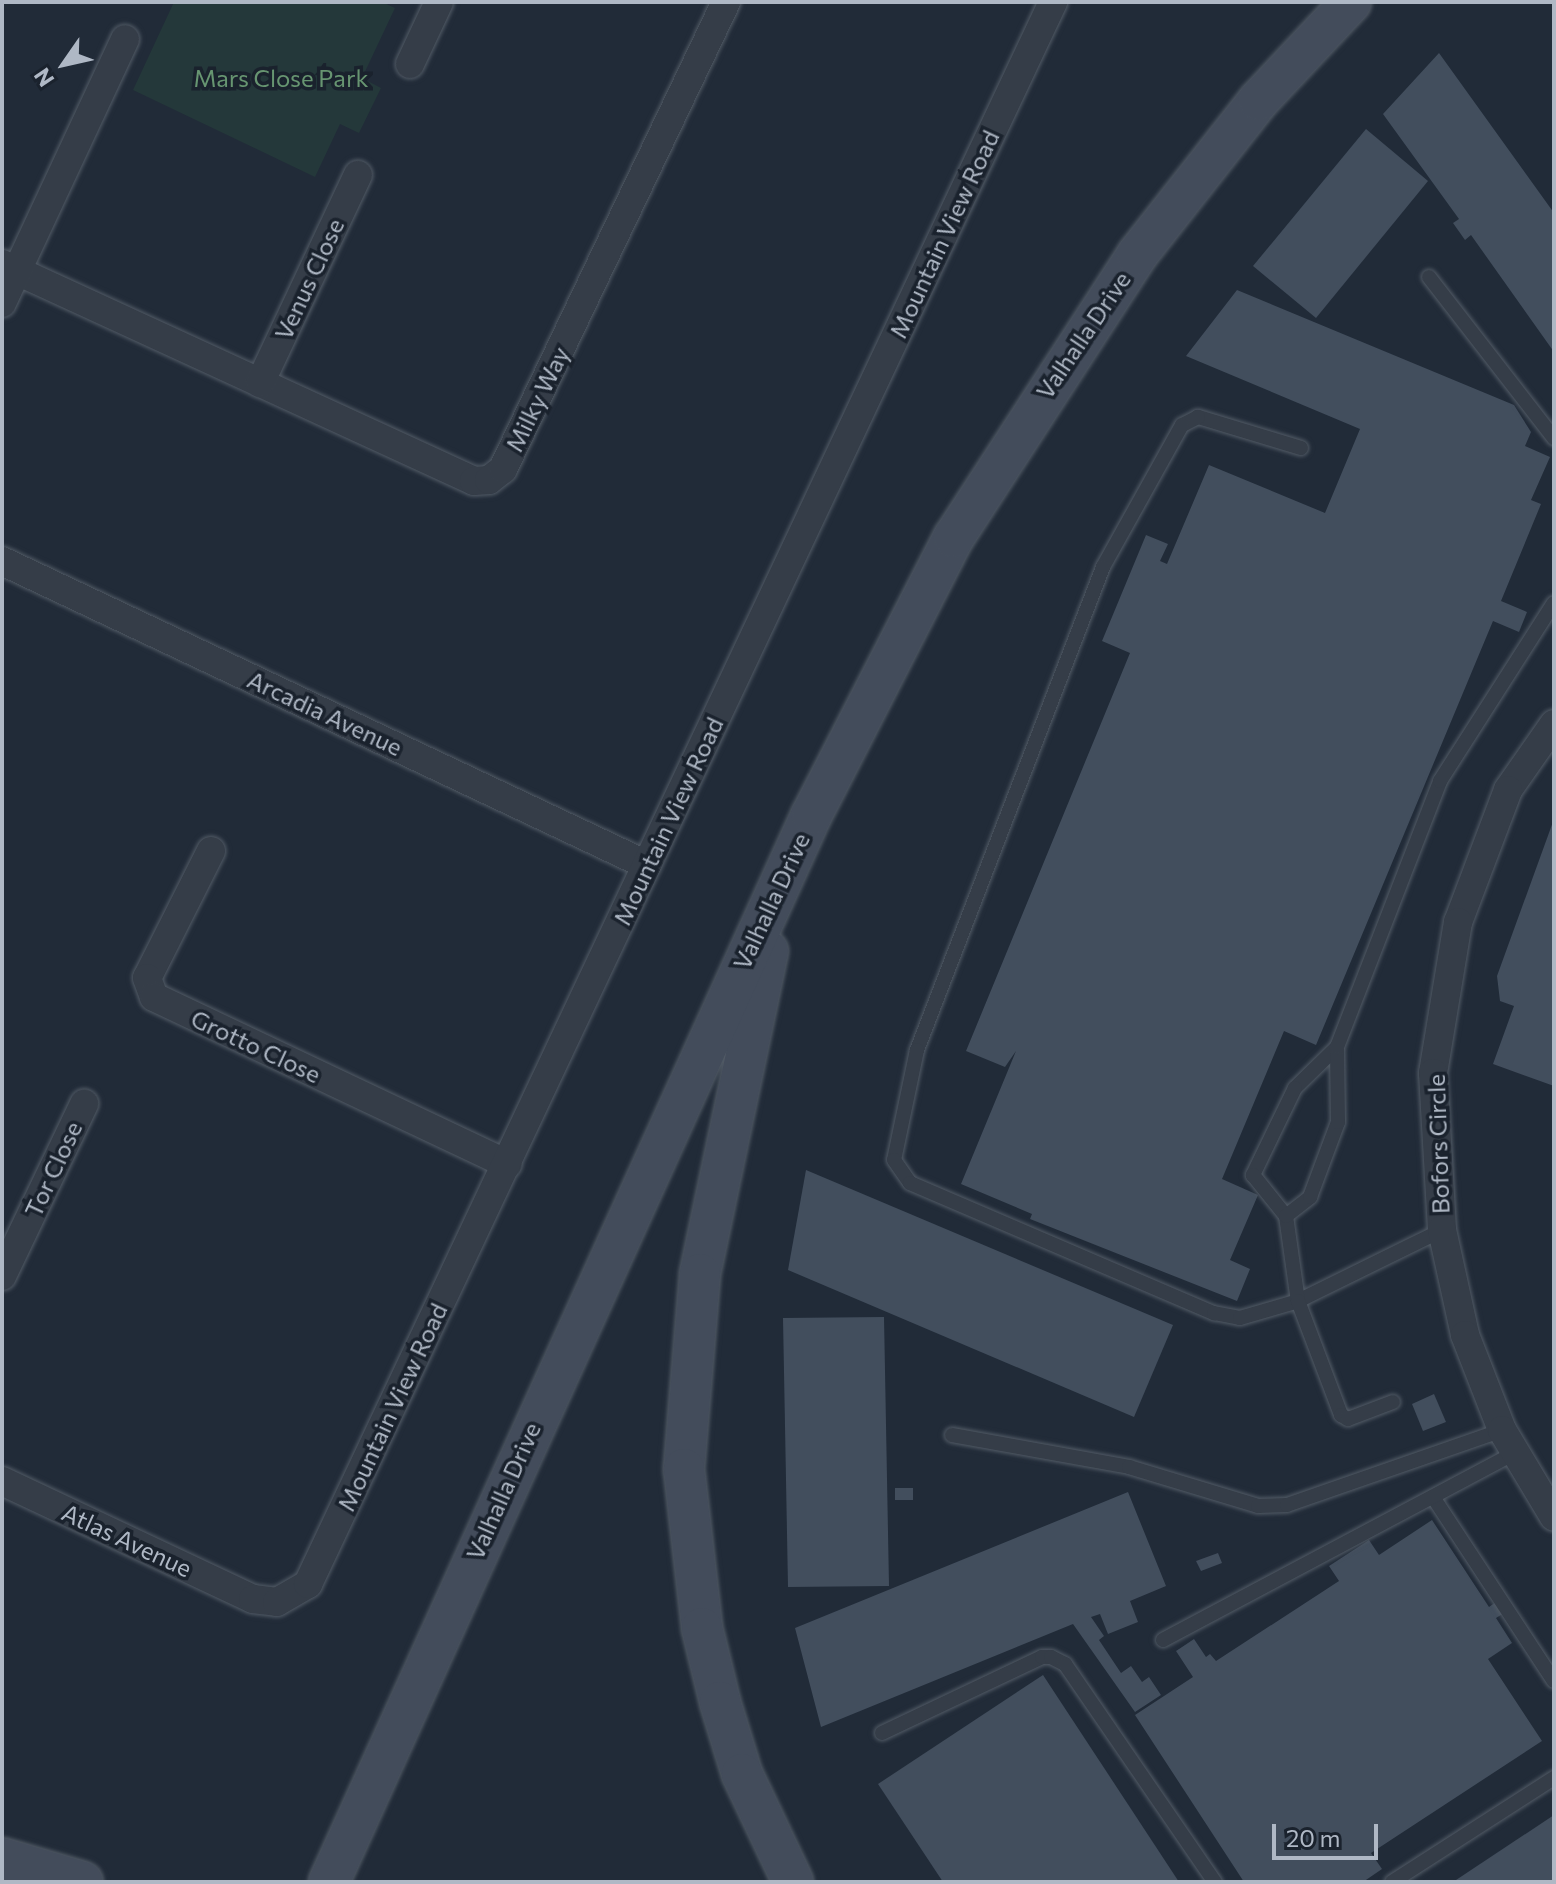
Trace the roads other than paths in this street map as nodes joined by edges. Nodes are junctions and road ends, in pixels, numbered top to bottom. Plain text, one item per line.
1 (439, 2) edge
2 (726, 2) edge
3 (1053, 2) edge
4 (1351, 2) edge
5 (125, 39) dead end
6 (410, 64) dead end
7 (358, 175) dead end
8 (10, 267) edge
9 (1429, 277) dead end
10 (2, 303) edge
11 (260, 383) junction
12 (1554, 438) edge
13 (1301, 448) dead end
14 (2, 561) edge
15 (1554, 603) edge
16 (1554, 724) edge
17 (812, 814) junction
18 (211, 851) dead end
19 (647, 865) junction
20 (1337, 1047) junction
21 (84, 1104) dead end
22 (507, 1164) junction
23 (1286, 1216) junction
24 (1442, 1230) junction
25 (2, 1276) edge
26 (1298, 1301) junction
27 (1393, 1402) dead end
28 (952, 1435) dead end
29 (1508, 1442) junction
30 (2, 1481) edge
31 (1433, 1497) junction
32 (1554, 1517) edge
33 (253, 1599) joint
34 (1163, 1640) dead end
35 (1554, 1681) edge
36 (882, 1733) dead end
37 (1554, 1778) edge
38 (2, 1858) edge
39 (83, 1882) edge
40 (329, 1882) edge
41 (793, 1882) edge
42 (1215, 1882) edge
43 (1392, 1882) edge

1 - 6 street
2 - 11 street, Milky Way
3 - 19 street, Mountain View Road
4 - 17 main road, Valhalla Drive
5 - 8 street
7 - 11 street, Venus Close
8 - 10 street
8 - 11 street, Milky Way
9 - 12 lane
13 - 26 lane
14 - 19 street, Arcadia Avenue
15 - 20 lane
16 - 24 street, Bofors Circle
17 - 40 main road, Valhalla Drive
17 - 41 main road
18 - 22 street, Grotto Close
19 - 22 street, Mountain View Road
20 - 23 lane
20 - 23 lane
21 - 25 street, Tor Close
22 - 33 street, Mountain View Road
23 - 26 lane
24 - 26 lane
24 - 29 street, Bofors Circle
26 - 27 lane
28 - 29 lane
29 - 31 lane
29 - 32 street, Bofors Circle
30 - 33 street, Atlas Avenue
31 - 34 lane
31 - 35 lane
36 - 42 lane
37 - 43 lane
38 - 39 main road

